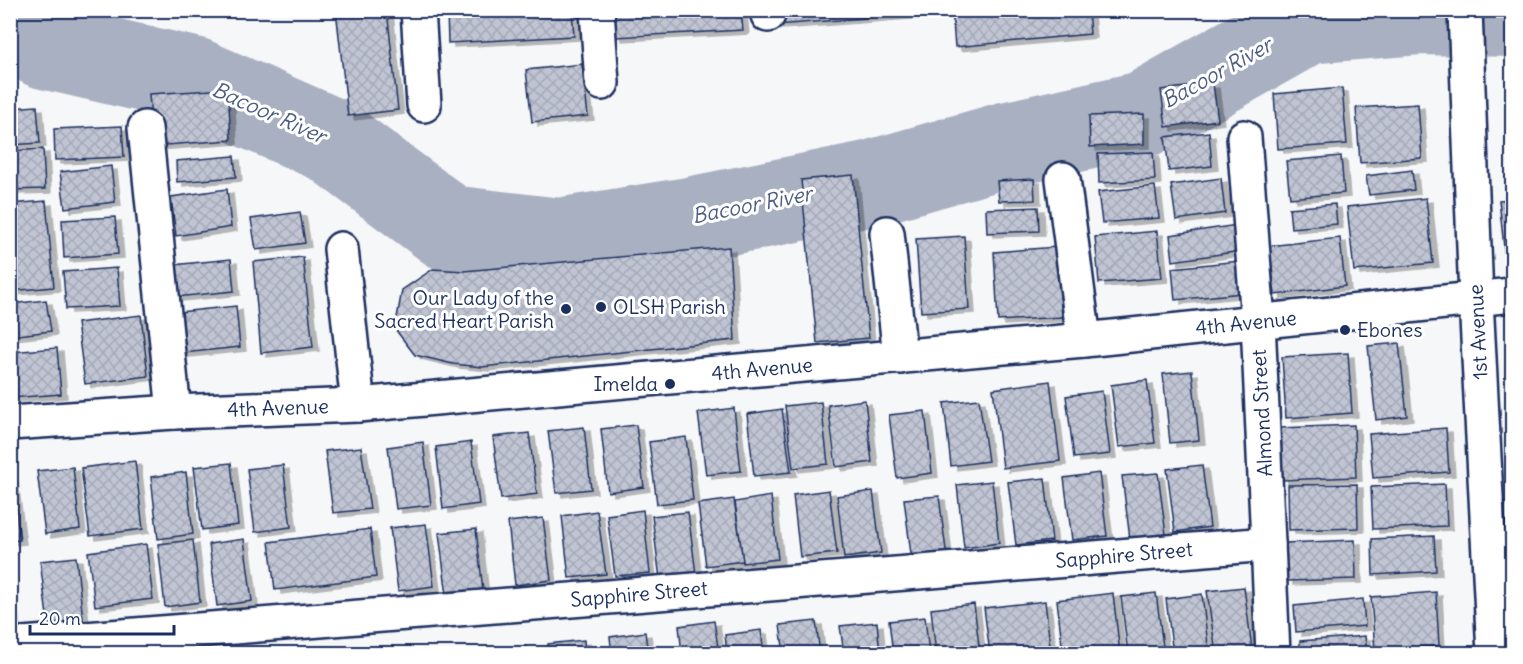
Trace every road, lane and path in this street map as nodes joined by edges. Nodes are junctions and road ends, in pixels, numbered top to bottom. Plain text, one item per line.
1 (418, 10) edge
2 (597, 10) edge
3 (1465, 10) edge
4 (602, 83) dead end
5 (424, 105) dead end
6 (145, 128) dead end
7 (1244, 137) dead end
8 (1063, 179) dead end
9 (887, 232) dead end
10 (341, 249) dead end
11 (1512, 296) edge
12 (1476, 299) junction
13 (1258, 321) junction
14 (1084, 340) junction
15 (900, 357) junction
16 (358, 405) junction
17 (174, 412) junction
18 (10, 423) edge
19 (1500, 534) edge
20 (1268, 544) junction
21 (10, 645) edge
22 (1272, 654) edge
23 (1494, 654) edge

1 - 5 street
2 - 4 street
3 - 12 street, 1st Avenue
6 - 17 street
7 - 13 street, Almond Street
8 - 14 street
9 - 15 street
10 - 16 street
11 - 12 street, 4th Avenue
12 - 13 street, 4th Avenue
12 - 19 street, 1st Avenue
13 - 14 street, 4th Avenue
13 - 20 street, Almond Street
14 - 15 street, 4th Avenue
15 - 16 street, 4th Avenue
16 - 17 street, 4th Avenue
17 - 18 street, 4th Avenue
19 - 23 street, 1st Avenue
20 - 21 street, Sapphire Street
20 - 22 street, Almond Street

